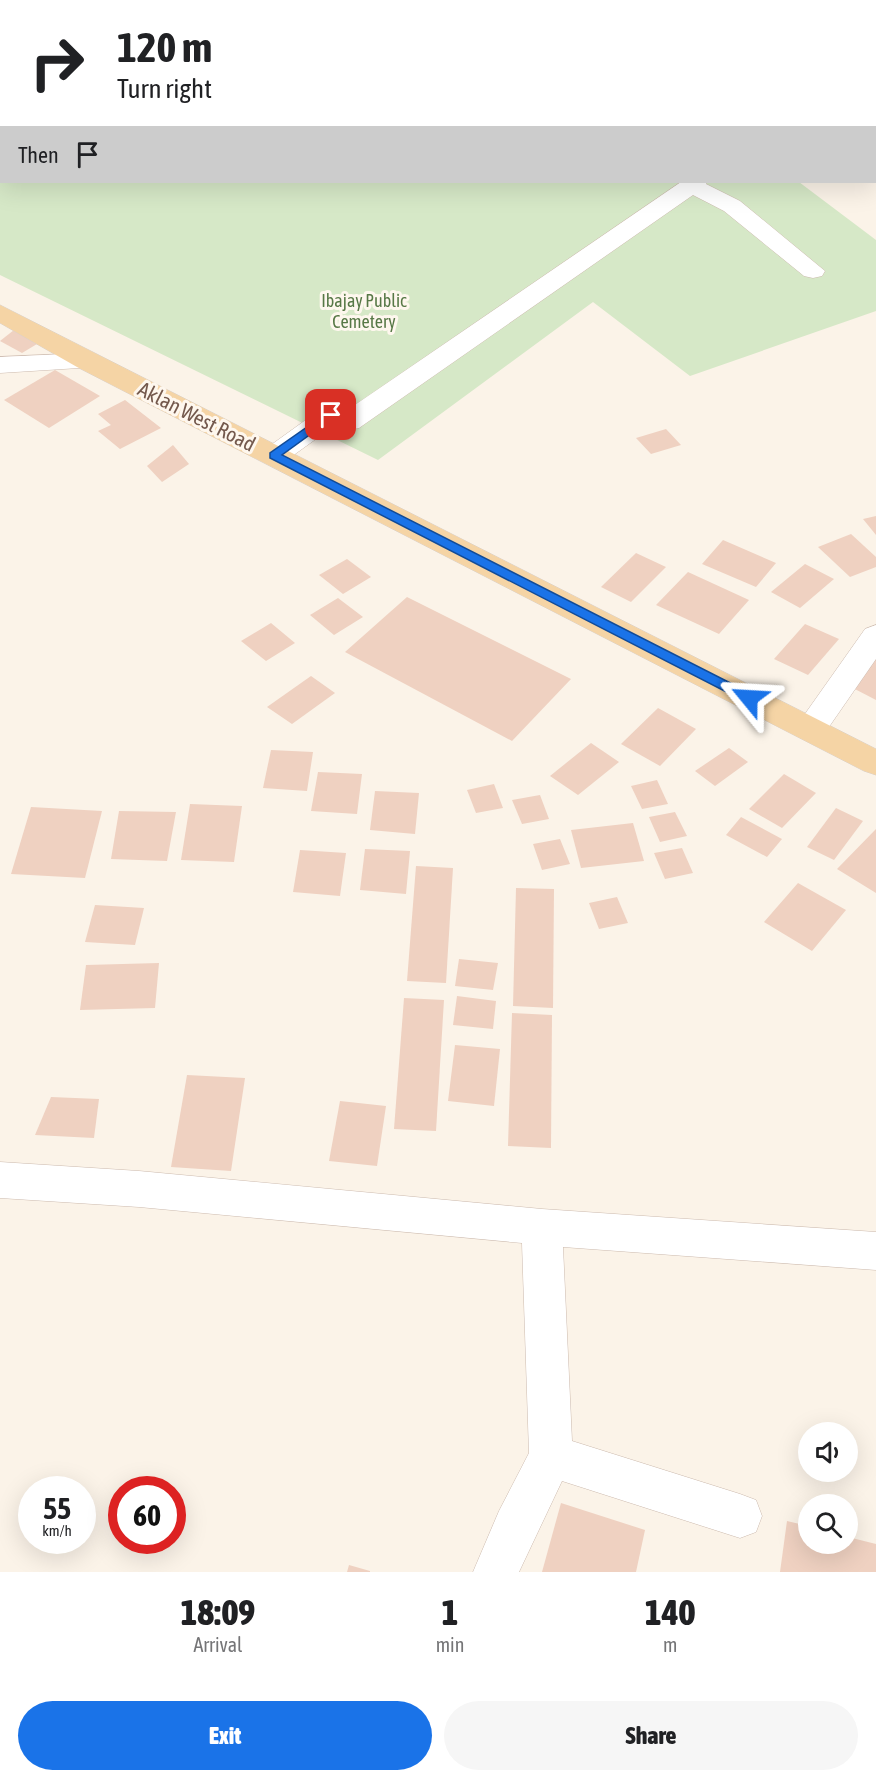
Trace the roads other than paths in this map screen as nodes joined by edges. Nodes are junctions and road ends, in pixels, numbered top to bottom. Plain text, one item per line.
1 (694, 183) edge
2 (813, 271) dead end
3 (0, 313) edge
4 (86, 361) junction
5 (0, 365) edge
6 (274, 456) junction
7 (876, 636) edge
8 (811, 729) junction
9 (876, 763) edge
10 (0, 1180) edge
11 (542, 1227) junction
12 (876, 1251) edge
13 (551, 1456) junction
14 (740, 1516) dead end
15 (496, 1572) edge

1 - 2 street
1 - 6 street
3 - 4 main road, Aklan West Road
4 - 5 street
4 - 6 main road, Aklan West Road
6 - 8 main road, Aklan West Road
7 - 8 street
8 - 9 main road, Aklan West Road
10 - 11 street
11 - 12 street
11 - 13 street
13 - 14 street
13 - 15 street

